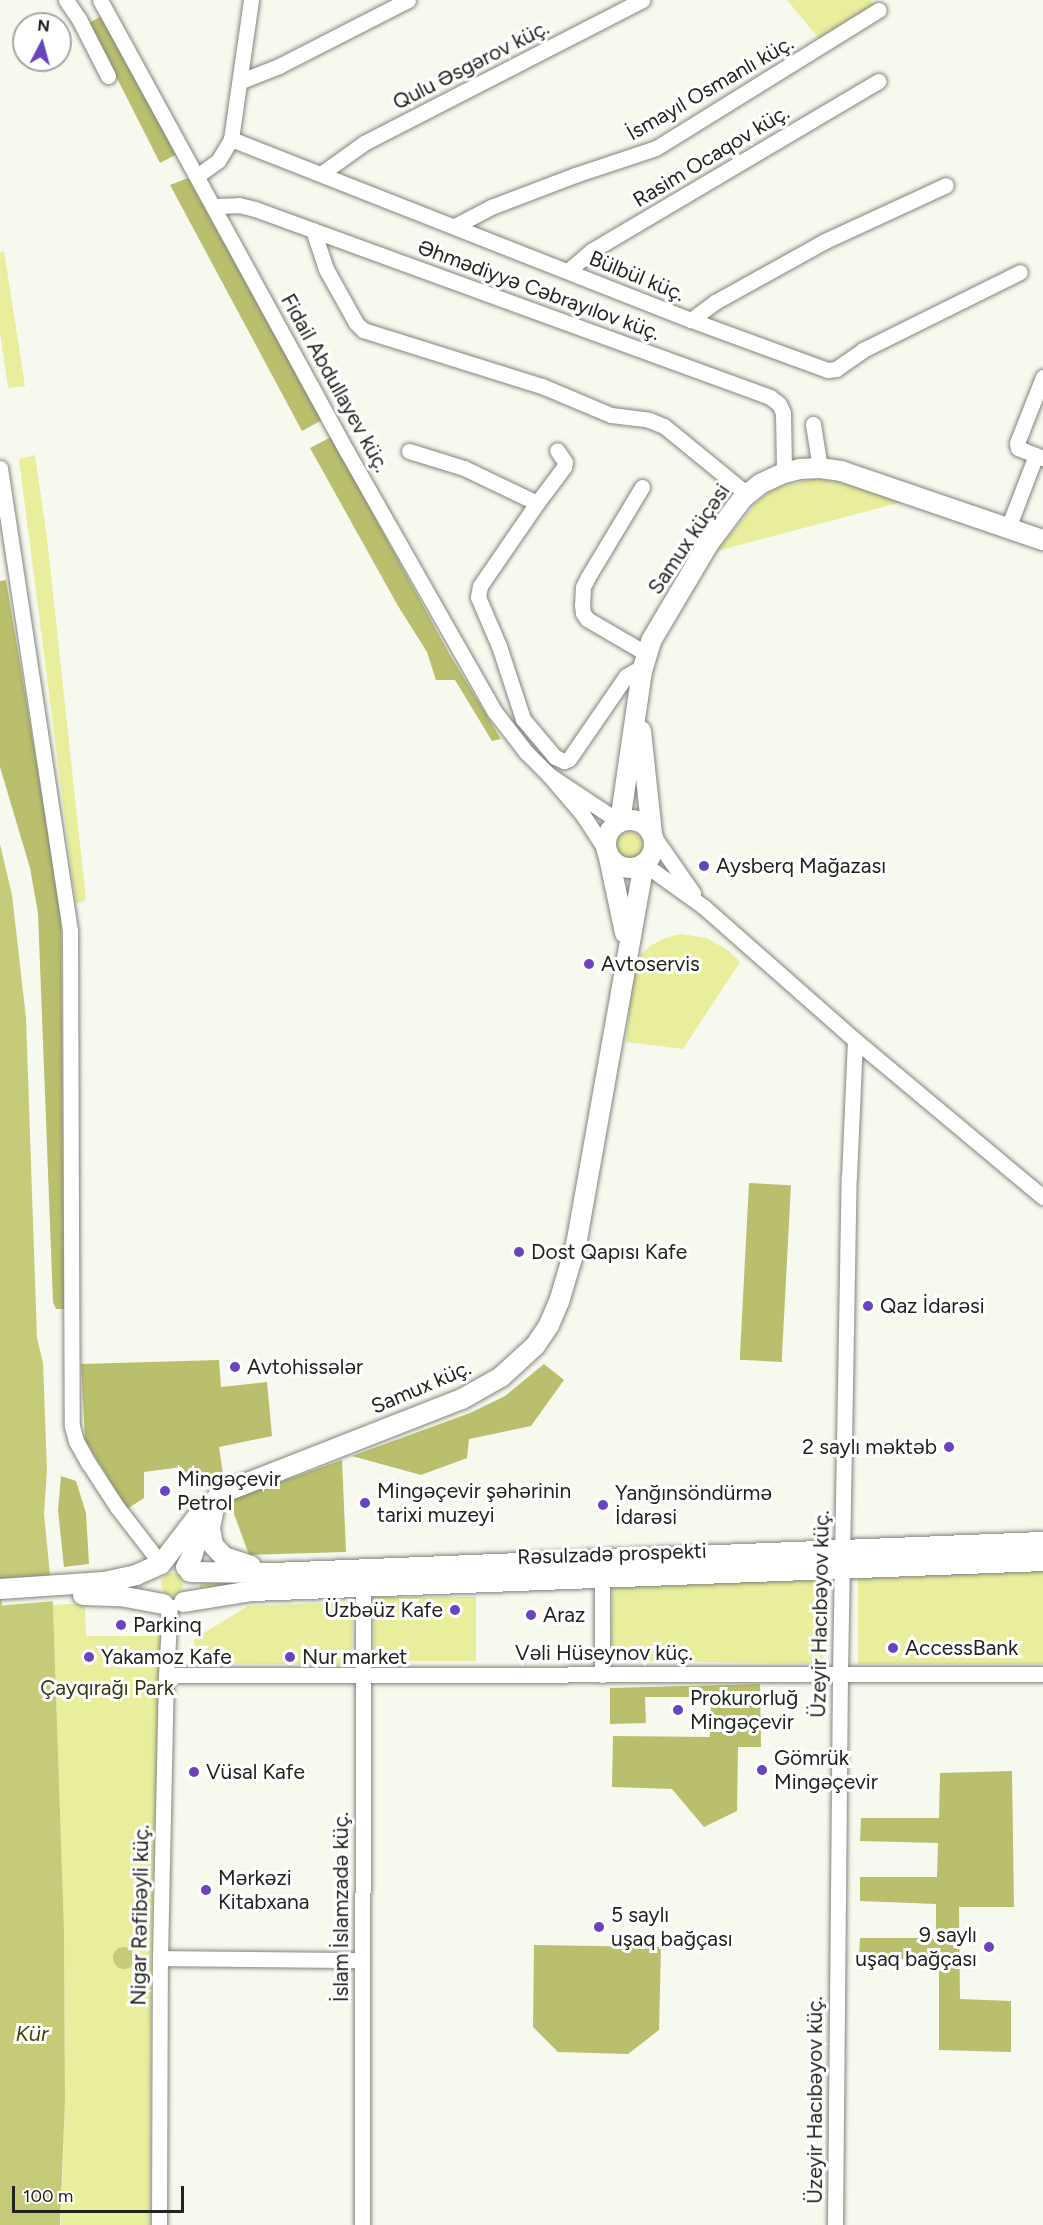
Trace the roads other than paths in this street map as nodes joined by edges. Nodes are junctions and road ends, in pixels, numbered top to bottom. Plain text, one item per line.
1 (66, 0) edge
2 (100, 0) edge
3 (250, 0) edge
4 (408, 0) edge
5 (642, 0) edge
6 (879, 10) dead end
7 (108, 76) dead end
8 (241, 81) junction
9 (879, 81) dead end
10 (231, 139) junction
11 (322, 173) junction
12 (197, 176) junction
13 (946, 185) dead end
14 (215, 206) junction
15 (455, 226) junction
16 (313, 230) junction
17 (568, 271) junction
18 (1020, 272) dead end
19 (692, 320) junction
20 (1043, 376) edge
21 (813, 424) dead end
22 (557, 450) dead end
23 (410, 451) dead end
24 (1039, 456) edge
25 (0, 468) edge
26 (820, 468) junction
27 (784, 473) junction
28 (642, 488) dead end
29 (747, 494) junction
30 (537, 503) junction
31 (1008, 528) junction
32 (1043, 540) edge
33 (644, 663) junction
34 (638, 701) junction
35 (549, 775) junction
36 (620, 822) junction
37 (652, 834) junction
38 (607, 852) junction
39 (644, 864) junction
40 (704, 907) junction
41 (627, 948) junction
42 (855, 1040) junction
43 (1043, 1197) edge
44 (216, 1498) junction
45 (1043, 1542) edge
46 (842, 1560) junction
47 (1043, 1561) edge
48 (161, 1564) junction
49 (188, 1570) junction
50 (273, 1573) junction
51 (602, 1579) junction
52 (0, 1589) edge
53 (363, 1589) junction
54 (84, 1590) junction
55 (0, 1599) edge
56 (172, 1604) junction
57 (840, 1673) junction
58 (363, 1674) junction
59 (1043, 1674) edge
60 (166, 1675) junction
61 (603, 1675) junction
62 (160, 1958) junction
63 (362, 1960) junction
64 (159, 2225) edge
65 (362, 2225) edge
66 (835, 2225) edge

1 - 7 street
2 - 12 street, Fidail Abdullayev küç.
3 - 8 street
4 - 8 street
5 - 11 street, Qulu Əsgərov küç.
6 - 15 street, İsmayıl Osmanlı küç.
8 - 10 street
9 - 17 street, Rasim Ocaqov küç.
10 - 11 street, Bülbül küç.
10 - 12 street
11 - 15 street, Bülbül küç.
12 - 14 street, Fidail Abdullayev küç.
13 - 19 street
14 - 16 street, Əhmədiyyə Cəbrayılov küç.
14 - 35 street, Fidail Abdullayev küç.
15 - 17 street, Bülbül küç.
16 - 27 street, Əhmədiyyə Cəbrayılov küç.
16 - 29 street
17 - 19 street, Bülbül küç.
18 - 19 street, Bülbül küç.
20 - 24 street
21 - 26 street
22 - 30 street
23 - 30 street
24 - 31 street
25 - 48 street
26 - 27 main road, Samux küçəsi
26 - 31 main road, Samux küçəsi
27 - 29 main road, Samux küçəsi
28 - 33 street
29 - 33 main road, Samux küçəsi
30 - 33 street
31 - 32 main road, Samux küçəsi
33 - 34 main road, Samux küçəsi
34 - 36 main road
34 - 37 main road
35 - 36 street
35 - 38 street
36 - 37 main road
36 - 38 main road
37 - 39 main road
37 - 40 street
38 - 39 main road
38 - 41 main road
39 - 40 street
39 - 41 main road, Samux küç.
40 - 42 street
41 - 44 main road, Samux küç.
42 - 43 street
42 - 46 street, Üzeyir Hacıbəyov küç.
44 - 48 main road, Samux küç.
44 - 49 main road
44 - 50 main road
45 - 46 main road, Rəsulzadə prospekti
46 - 47 main road, Rəsulzadə prospekti
46 - 50 main road, Rəsulzadə prospekti
46 - 51 main road, Rəsulzadə prospekti
46 - 57 street, Üzeyir Hacıbəyov küç.
48 - 49 main road
48 - 54 main road
48 - 56 main road
49 - 50 main road, Rəsulzadə prospekti
49 - 56 main road
51 - 53 main road, Rəsulzadə prospekti
51 - 61 street
52 - 54 main road
53 - 56 main road, Rəsulzadə prospekti
53 - 58 street, İslam İslamzadə küç.
54 - 55 main road
54 - 56 main road
56 - 60 street, Nigar Rəfibəyli küç.
57 - 59 street, Vəli Hüseynov küç.
57 - 61 street, Vəli Hüseynov küç.
57 - 66 street, Üzeyir Hacıbəyov küç.
58 - 60 street, Vəli Hüseynov küç.
58 - 61 street, Vəli Hüseynov küç.
58 - 63 street, İslam İslamzadə küç.
60 - 62 street, Nigar Rəfibəyli küç.
62 - 63 street
62 - 64 street, Nigar Rəfibəyli küç.
63 - 65 street, İslam İslamzadə küç.

